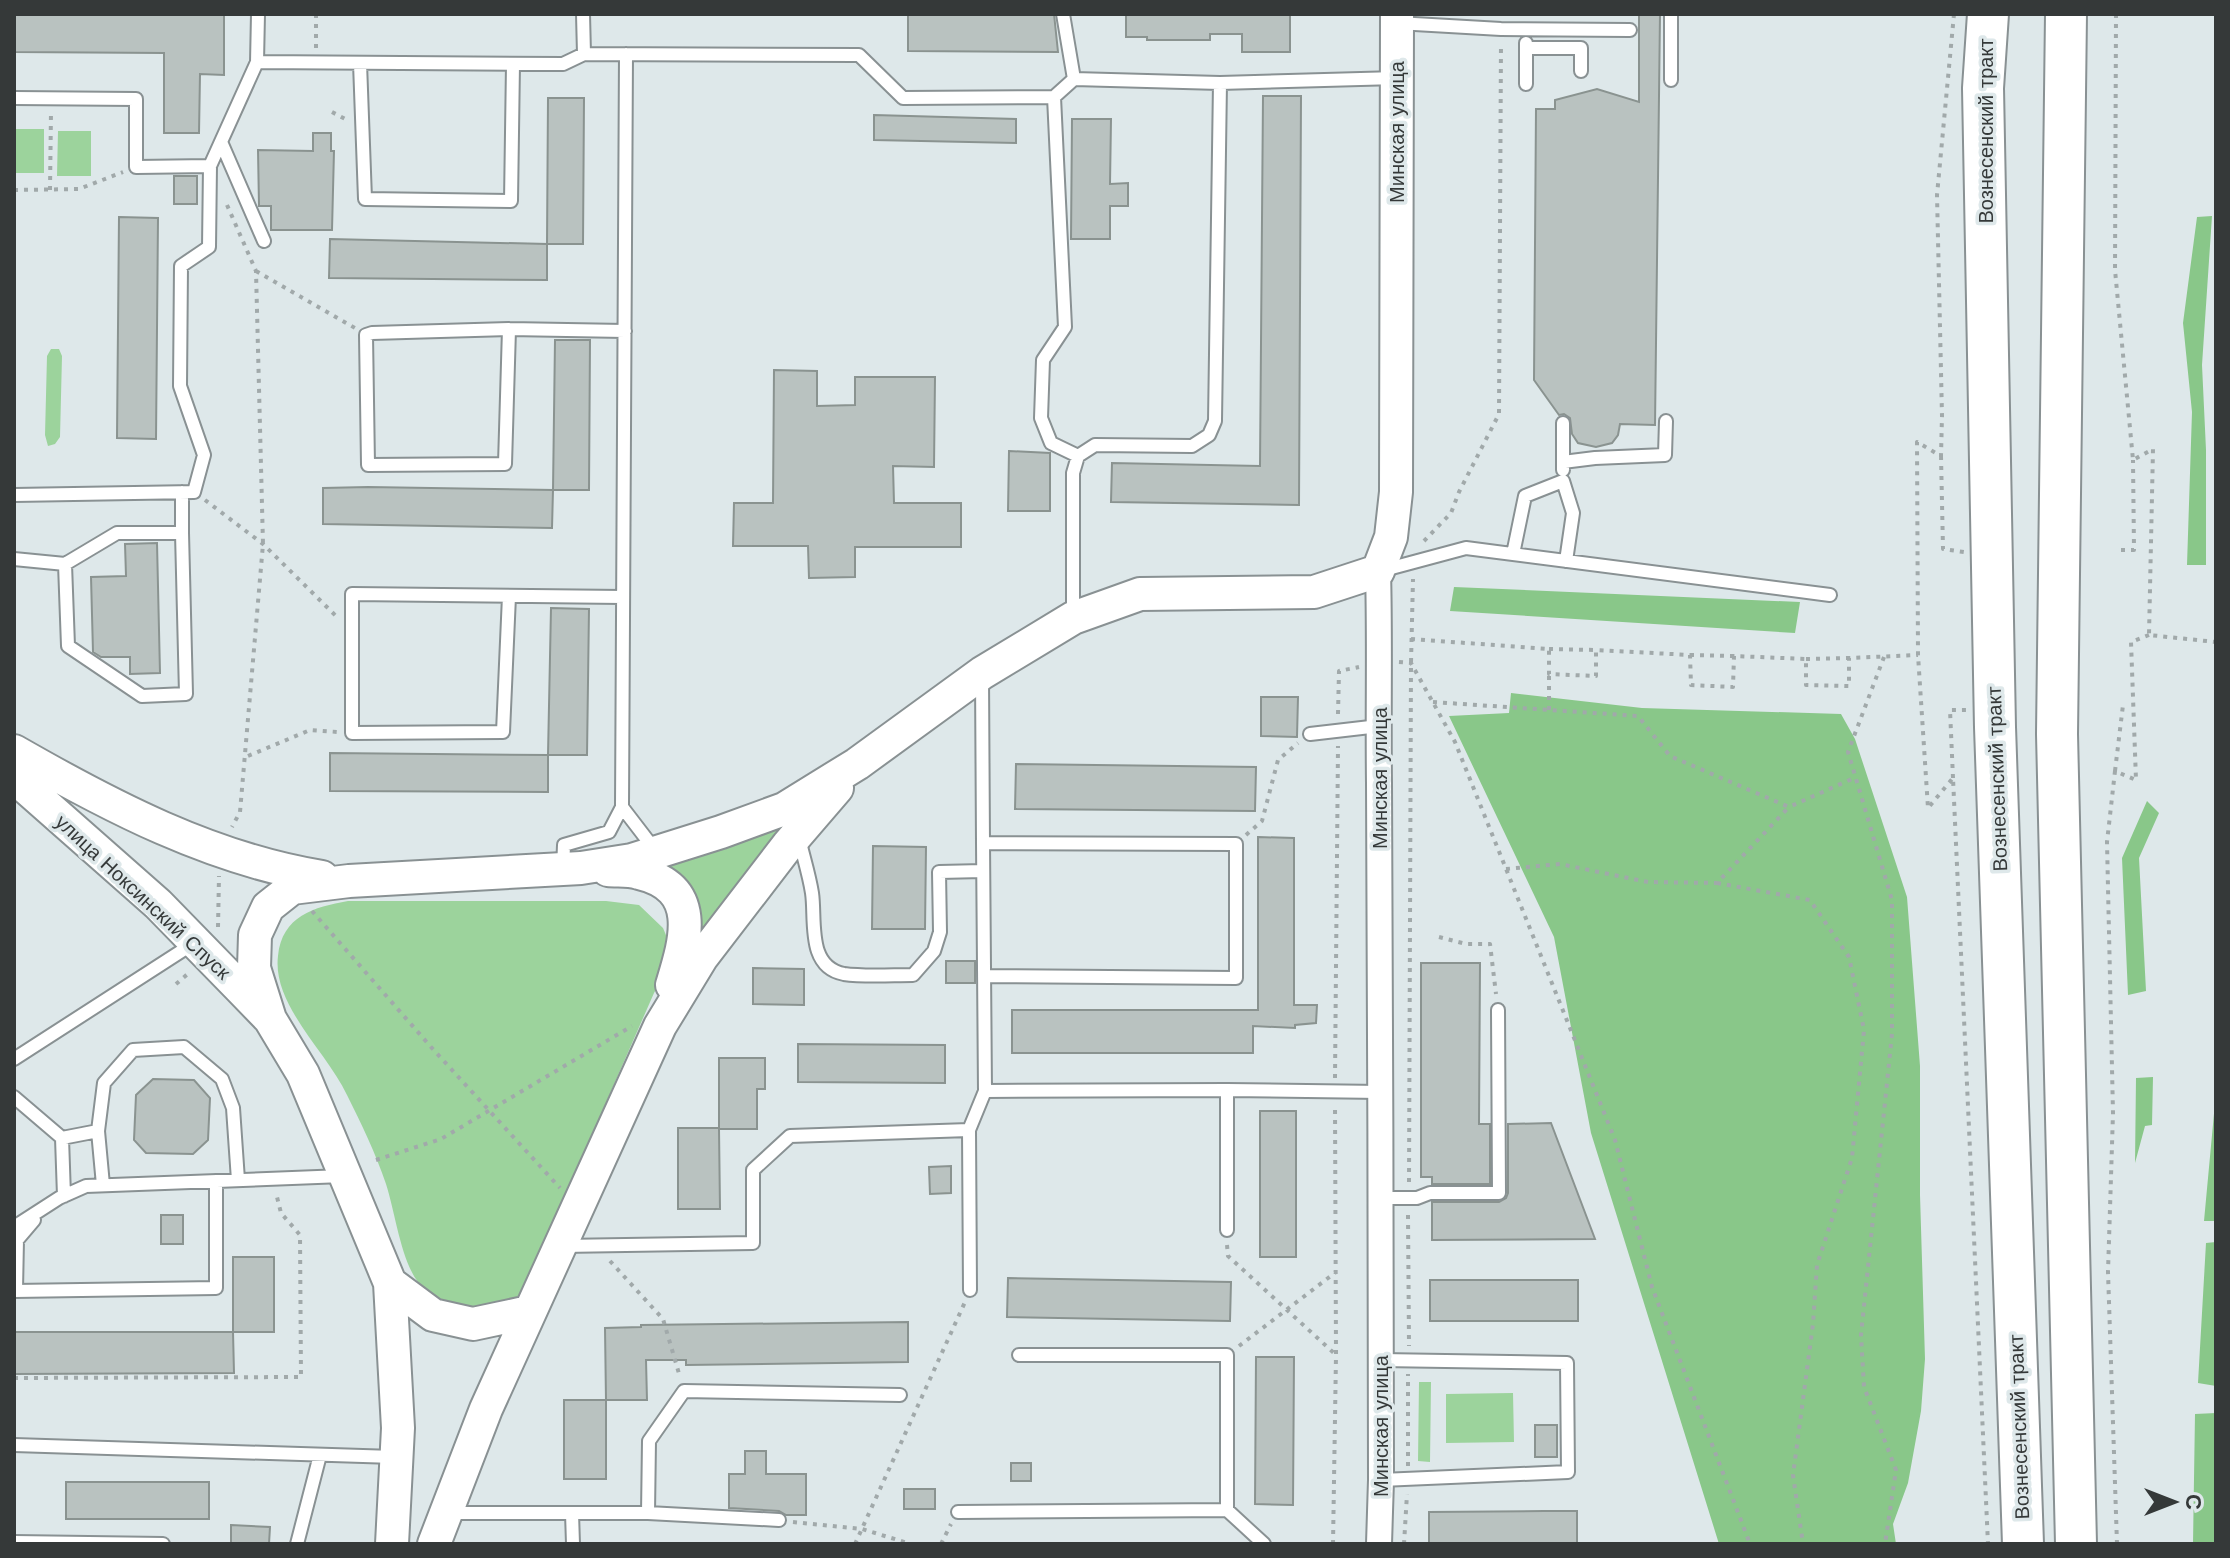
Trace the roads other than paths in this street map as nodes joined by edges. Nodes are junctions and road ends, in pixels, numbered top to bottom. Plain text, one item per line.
1 (258, 14) edge
2 (583, 14) edge
3 (1063, 14) edge
4 (1623, 14) edge
5 (1671, 14) edge
6 (1988, 14) edge
7 (2066, 14) edge
8 (1397, 18) edge
9 (1526, 29) junction
10 (1526, 48) junction
11 (584, 54) junction
12 (626, 54) junction
13 (257, 62) junction
14 (360, 63) junction
15 (513, 64) junction
16 (1581, 71) dead end
17 (1397, 78) junction
18 (1074, 79) junction
19 (1671, 80) dead end
20 (1220, 83) junction
21 (1526, 84) dead end
22 (1054, 97) junction
23 (14, 98) edge
24 (221, 142) junction
25 (210, 166) junction
26 (264, 241) dead end
27 (509, 329) junction
28 (625, 331) junction
29 (1666, 421) dead end
30 (1563, 423) dead end
31 (1078, 456) junction
32 (1563, 462) junction
33 (1563, 481) junction
34 (188, 492) junction
35 (14, 495) edge
36 (182, 533) junction
37 (1513, 554) junction
38 (14, 559) edge
39 (1566, 561) junction
40 (65, 564) junction
41 (1378, 571) junction
42 (1830, 595) dead end
43 (509, 596) junction
44 (623, 597) junction
45 (1073, 618) junction
46 (982, 673) junction
47 (1379, 726) junction
48 (1310, 734) road end
49 (14, 751) edge
50 (857, 764) junction
51 (14, 777) edge
52 (622, 807) junction
53 (798, 834) junction
54 (983, 843) junction
55 (657, 852) junction
56 (572, 868) junction
57 (983, 871) junction
58 (349, 881) junction
59 (201, 950) junction
60 (984, 976) junction
61 (1498, 1010) road end
62 (270, 1019) junction
63 (647, 1025) junction
64 (14, 1059) edge
65 (1227, 1090) junction
66 (985, 1091) junction
67 (1381, 1092) junction
68 (14, 1097) edge
69 (969, 1130) junction
70 (98, 1131) junction
71 (62, 1138) junction
72 (345, 1176) junction
73 (238, 1180) junction
74 (216, 1181) junction
75 (103, 1185) junction
76 (64, 1196) junction
77 (1381, 1198) junction
78 (1412, 1198) junction
79 (1432, 1207) dead end
80 (43, 1208) junction
81 (14, 1227) edge
82 (1227, 1230) road end
83 (559, 1246) junction
84 (390, 1283) junction
85 (15, 1290) edge
86 (970, 1290) road end
87 (529, 1312) junction
88 (1019, 1355) dead end
89 (1381, 1360) junction
90 (900, 1395) dead end
91 (14, 1445) edge
92 (320, 1455) junction
93 (397, 1457) junction
94 (1381, 1480) junction
95 (1227, 1510) junction
96 (958, 1512) dead end
97 (446, 1513) junction
98 (572, 1513) junction
99 (648, 1513) junction
100 (779, 1520) road end
101 (14, 1542) edge
102 (163, 1544) edge
103 (297, 1544) edge
104 (392, 1544) edge
105 (434, 1544) edge
106 (573, 1544) edge
107 (1264, 1544) edge
108 (1379, 1544) edge
109 (2023, 1544) edge
110 (2076, 1544) edge

1 - 13 lane
2 - 11 lane
3 - 18 lane
4 - 9 lane
5 - 19 lane
6 - 109 main road, Вознесенский тракт
7 - 110 main road
8 - 9 lane
8 - 17 street, Минская улица
9 - 10 lane
10 - 16 lane
10 - 21 lane
11 - 12 lane
11 - 15 lane
12 - 22 lane
12 - 28 lane
13 - 14 lane
13 - 24 lane
14 - 15 lane
14 - 15 lane
17 - 20 lane
17 - 41 street, Минская улица
18 - 20 lane
18 - 22 lane
20 - 31 lane
22 - 31 lane
23 - 25 lane
24 - 25 lane
24 - 26 lane
25 - 34 lane
27 - 27 lane
27 - 28 lane
28 - 44 lane
29 - 32 lane
30 - 32 lane
31 - 45 lane
32 - 33 lane
33 - 37 lane
33 - 39 lane
34 - 35 lane
34 - 36 lane
36 - 40 lane
36 - 40 lane
37 - 39 lane
37 - 41 lane
38 - 40 lane
39 - 42 lane
41 - 45 street, улица Ноксинский Спуск
41 - 47 street, Минская улица
43 - 43 lane
43 - 44 lane
44 - 52 lane
45 - 46 street, улица Ноксинский Спуск
46 - 50 street, улица Ноксинский Спуск
46 - 54 lane
47 - 48 lane
47 - 67 street, Минская улица
49 - 58 street, улица Ноксинский Спуск
50 - 53 street, улица Ноксинский Спуск
50 - 55 street, улица Ноксинский Спуск
51 - 59 street, улица Ноксинский Спуск
52 - 55 lane
52 - 56 lane
53 - 57 lane
53 - 63 street, улица Ноксинский Спуск
54 - 57 lane
54 - 60 lane
55 - 56 street, улица Ноксинский Спуск
56 - 58 street, улица Ноксинский Спуск
56 - 63 street, улица Ноксинский Спуск
57 - 60 lane
58 - 62 street, улица Ноксинский Спуск
59 - 62 street, улица Ноксинский Спуск
59 - 64 lane
60 - 66 lane
61 - 78 lane
62 - 72 street, улица Ноксинский Спуск
63 - 83 street, улица Ноксинский Спуск
65 - 66 lane
65 - 67 lane
65 - 82 lane
66 - 69 lane
67 - 77 street, Минская улица
68 - 71 lane
69 - 83 lane
69 - 86 lane
70 - 71 lane
70 - 73 lane
70 - 75 lane
71 - 76 lane
72 - 73 lane
72 - 84 street, улица Ноксинский Спуск
73 - 74 lane
74 - 75 lane
74 - 85 lane
75 - 76 lane
76 - 80 lane
77 - 78 lane
77 - 89 street, Минская улица
78 - 79 lane
80 - 81 lane
80 - 85 lane
83 - 87 street, улица Ноксинский Спуск
84 - 87 street
84 - 93 street, улица Ноксинский Спуск
87 - 97 street, улица Ноксинский Спуск
88 - 95 lane
89 - 94 street, Минская улица
89 - 94 lane
90 - 99 lane
91 - 92 lane
92 - 93 lane
92 - 103 lane
93 - 104 street, улица Ноксинский Спуск
94 - 108 street, Минская улица
95 - 96 lane
95 - 107 lane
97 - 98 lane
97 - 105 street, улица Ноксинский Спуск
98 - 99 lane
98 - 106 lane
99 - 100 lane
101 - 102 lane

